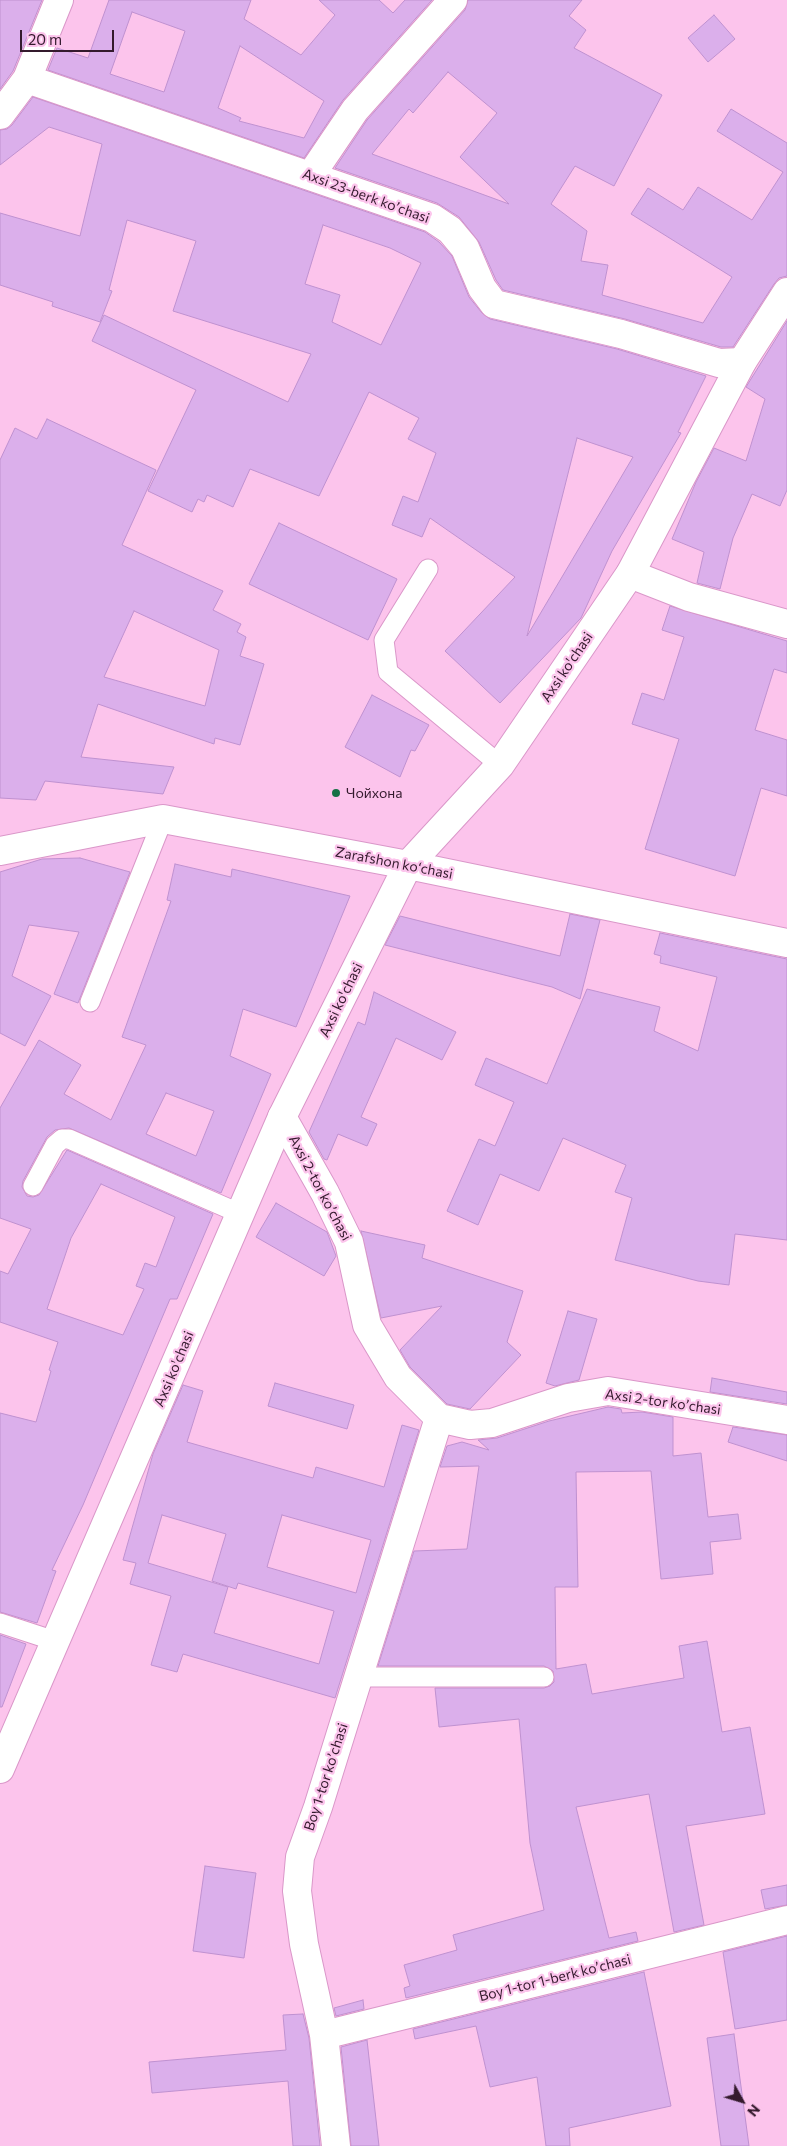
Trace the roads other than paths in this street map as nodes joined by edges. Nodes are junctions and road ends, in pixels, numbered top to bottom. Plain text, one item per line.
1 (59, 0) edge
2 (453, 0) edge
3 (27, 79) junction
4 (0, 115) edge
5 (311, 175) junction
6 (787, 292) edge
7 (742, 362) junction
8 (428, 569) dead end
9 (630, 574) junction
10 (787, 624) edge
11 (500, 765) junction
12 (163, 819) junction
13 (0, 851) edge
14 (408, 865) junction
15 (787, 943) edge
16 (90, 1002) dead end
17 (282, 1117) junction
18 (33, 1186) dead end
19 (241, 1214) junction
20 (439, 1418) junction
21 (787, 1420) edge
22 (0, 1623) edge
23 (55, 1641) junction
24 (358, 1677) junction
25 (544, 1677) dead end
26 (0, 1768) edge
27 (787, 1920) edge
28 (324, 2035) junction
29 (336, 2146) edge

1 - 3 street
2 - 5 street
3 - 4 street
3 - 5 street, Аxsi 23-berk koʼchasi
5 - 7 street, Аxsi 23-berk koʼchasi
6 - 7 street, Axsi ko'chasi
7 - 9 street, Axsi ko'chasi
8 - 11 lane
9 - 10 street
9 - 11 street, Axsi ko'chasi
11 - 14 street, Axsi ko'chasi
12 - 13 street, Zarafshon koʻchasi
12 - 14 street, Zarafshon koʻchasi
12 - 16 lane
14 - 15 street, Zarafshon koʻchasi
14 - 17 street, Axsi ko'chasi
17 - 19 street, Axsi ko'chasi
17 - 20 street, Аxsi 2-tor koʼchasi
18 - 19 lane
19 - 23 street, Axsi ko'chasi
20 - 21 street, Аxsi 2-tor koʼchasi
20 - 24 street, Boy 1-tor koʼchasi
22 - 23 lane
23 - 26 street, Axsi ko'chasi
24 - 25 lane
24 - 28 street, Boy 1-tor koʼchasi
27 - 28 street, Boy 1-tor 1-berk koʼchasi
28 - 29 street, Boy 1-tor koʼchasi

